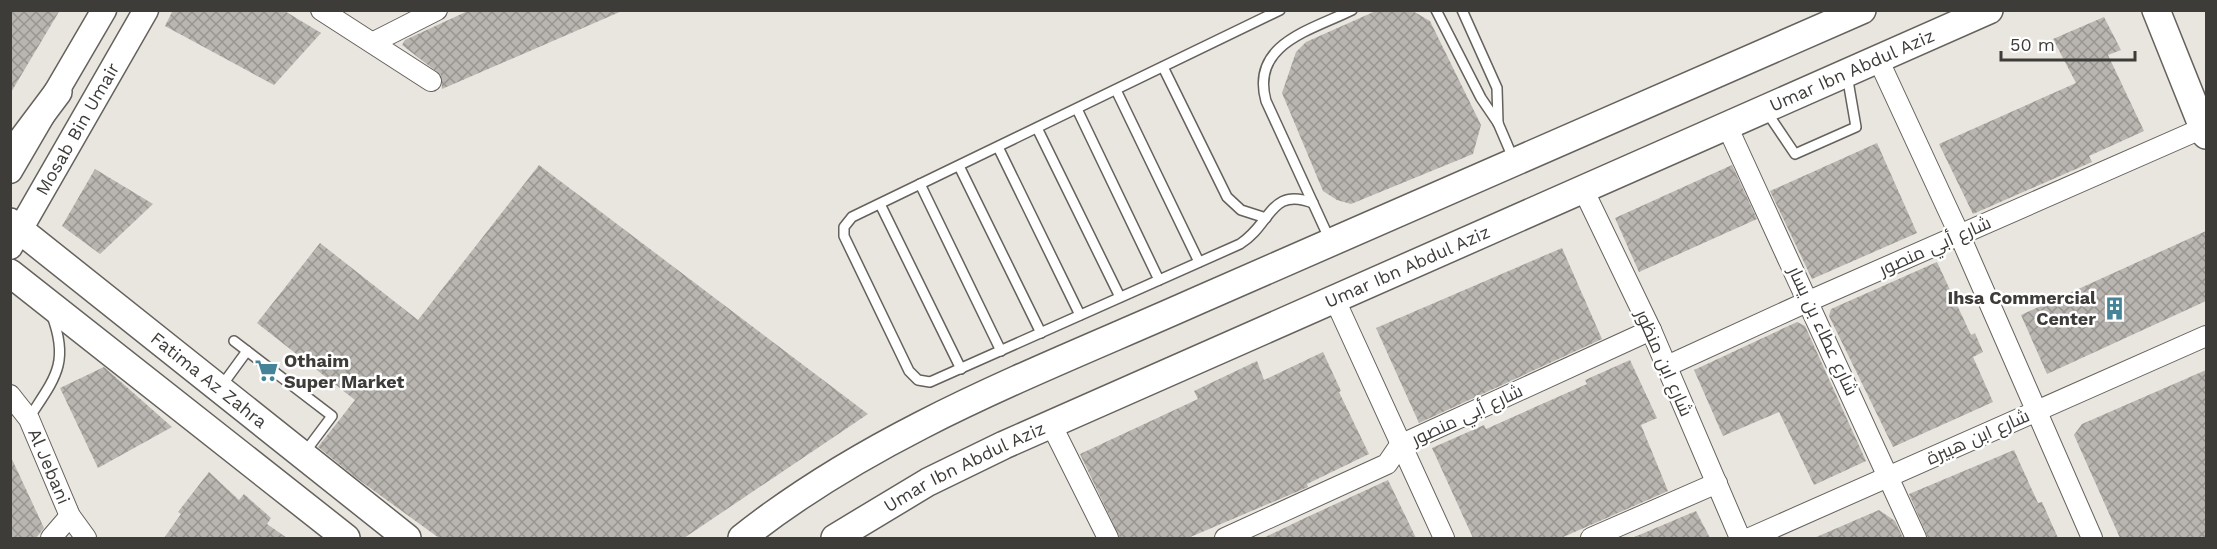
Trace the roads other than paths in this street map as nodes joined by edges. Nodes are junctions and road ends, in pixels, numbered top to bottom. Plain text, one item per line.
1 (104, 10) edge
2 (146, 10) edge
3 (321, 10) edge
4 (436, 10) edge
5 (1280, 10) edge
6 (1352, 10) edge
7 (1436, 10) edge
8 (1462, 10) edge
9 (1862, 10) edge
10 (1989, 10) edge
11 (2156, 10) edge
12 (374, 42) junction
13 (1878, 58) junction
14 (1163, 67) junction
15 (1846, 73) junction
16 (431, 81) dead end
17 (1116, 90) junction
18 (58, 92) junction
19 (1077, 109) junction
20 (1765, 109) junction
21 (39, 123) junction
22 (1498, 123) junction
23 (1727, 126) junction
24 (1037, 128) junction
25 (2205, 132) edge
26 (73, 139) junction
27 (998, 147) junction
28 (10, 148) edge
29 (1514, 160) junction
30 (959, 166) junction
31 (10, 171) edge
32 (920, 184) junction
33 (1583, 189) junction
34 (1313, 203) junction
35 (880, 204) junction
36 (1266, 218) junction
37 (14, 233) edge
38 (1960, 236) junction
39 (1331, 242) junction
40 (59, 260) junction
41 (1199, 262) junction
42 (1160, 280) junction
43 (25, 287) edge
44 (1120, 297) junction
45 (1335, 300) junction
46 (1809, 301) junction
47 (1080, 315) junction
48 (1651, 330) junction
49 (1041, 333) junction
50 (2206, 336) edge
51 (234, 341) dead end
52 (247, 351) junction
53 (1001, 351) junction
54 (1667, 366) junction
55 (961, 369) junction
56 (220, 389) junction
57 (10, 395) edge
58 (2036, 411) junction
59 (29, 419) junction
60 (1052, 424) junction
61 (1400, 445) junction
62 (302, 455) junction
63 (1889, 477) junction
64 (1717, 483) junction
65 (70, 516) junction
66 (51, 538) edge
67 (86, 538) edge
68 (346, 538) edge
69 (407, 538) edge
70 (742, 538) edge
71 (835, 538) edge
72 (1107, 538) edge
73 (1225, 538) edge
74 (1444, 538) edge
75 (1591, 538) edge
76 (1740, 538) edge
77 (1750, 538) edge
78 (1916, 538) edge
79 (2092, 538) edge

1 - 18 street, Mosab Bin Umair
2 - 26 street, Mosab Bin Umair
3 - 12 street
4 - 12 street
5 - 14 lane
6 - 34 lane
7 - 22 lane
8 - 22 lane
9 - 29 main road
10 - 13 main road, Umar Ibn Abdul Aziz
11 - 25 main road
12 - 16 street
13 - 15 main road, Umar Ibn Abdul Aziz
13 - 38 street
14 - 17 lane
14 - 36 lane
15 - 20 main road, Umar Ibn Abdul Aziz
15 - 20 lane
17 - 19 lane
17 - 41 lane
18 - 21 street, Mosab Bin Umair
18 - 28 main road
19 - 24 lane
19 - 42 lane
20 - 23 main road, Umar Ibn Abdul Aziz
21 - 26 street
21 - 31 street, Mosab Bin Umair
22 - 29 lane
23 - 33 main road, Umar Ibn Abdul Aziz
23 - 46 street, شارع عطاء بن يسار
24 - 27 lane
24 - 44 lane
25 - 38 street, شارع أبي منصور
26 - 37 street, Mosab Bin Umair
27 - 30 lane
27 - 47 lane
29 - 39 main road
30 - 32 lane
30 - 49 lane
32 - 35 lane
32 - 53 lane
33 - 45 main road, Umar Ibn Abdul Aziz
33 - 48 street, شارع ابن منظور
34 - 36 lane
34 - 39 lane
35 - 55 lane
35 - 55 lane
36 - 41 lane
37 - 40 main road, Fatima Az Zahra
38 - 46 street, شارع أبي منصور
38 - 58 street
39 - 70 main road
40 - 43 main road
40 - 56 main road, Fatima Az Zahra
41 - 42 lane
42 - 44 lane
43 - 59 lane
43 - 68 main road
44 - 47 lane
45 - 60 main road, Umar Ibn Abdul Aziz
45 - 61 street
46 - 54 street, شارع أبي منصور
46 - 63 street, شارع عطاء بن يسار
47 - 49 lane
48 - 54 street, شارع ابن منظور
48 - 61 street, شارع أبي منصور
49 - 53 lane
50 - 58 street, شارع ابن هبيرة
51 - 52 lane
52 - 56 lane
52 - 62 lane
53 - 55 lane
54 - 64 street, شارع ابن منظور
56 - 62 main road, Fatima Az Zahra
57 - 59 street, Al Jebani
58 - 63 street, شارع ابن هبيرة
58 - 79 street
59 - 65 street, Al Jebani
60 - 71 main road, Umar Ibn Abdul Aziz
60 - 72 street
61 - 73 street, شارع أبي منصور
61 - 74 street
62 - 69 main road, Fatima Az Zahra
63 - 77 street, شارع ابن هبيرة
63 - 78 street, شارع عطاء بن يسار
64 - 75 street
64 - 76 street, شارع ابن منظور
65 - 66 street
65 - 67 street, Al Jebani

